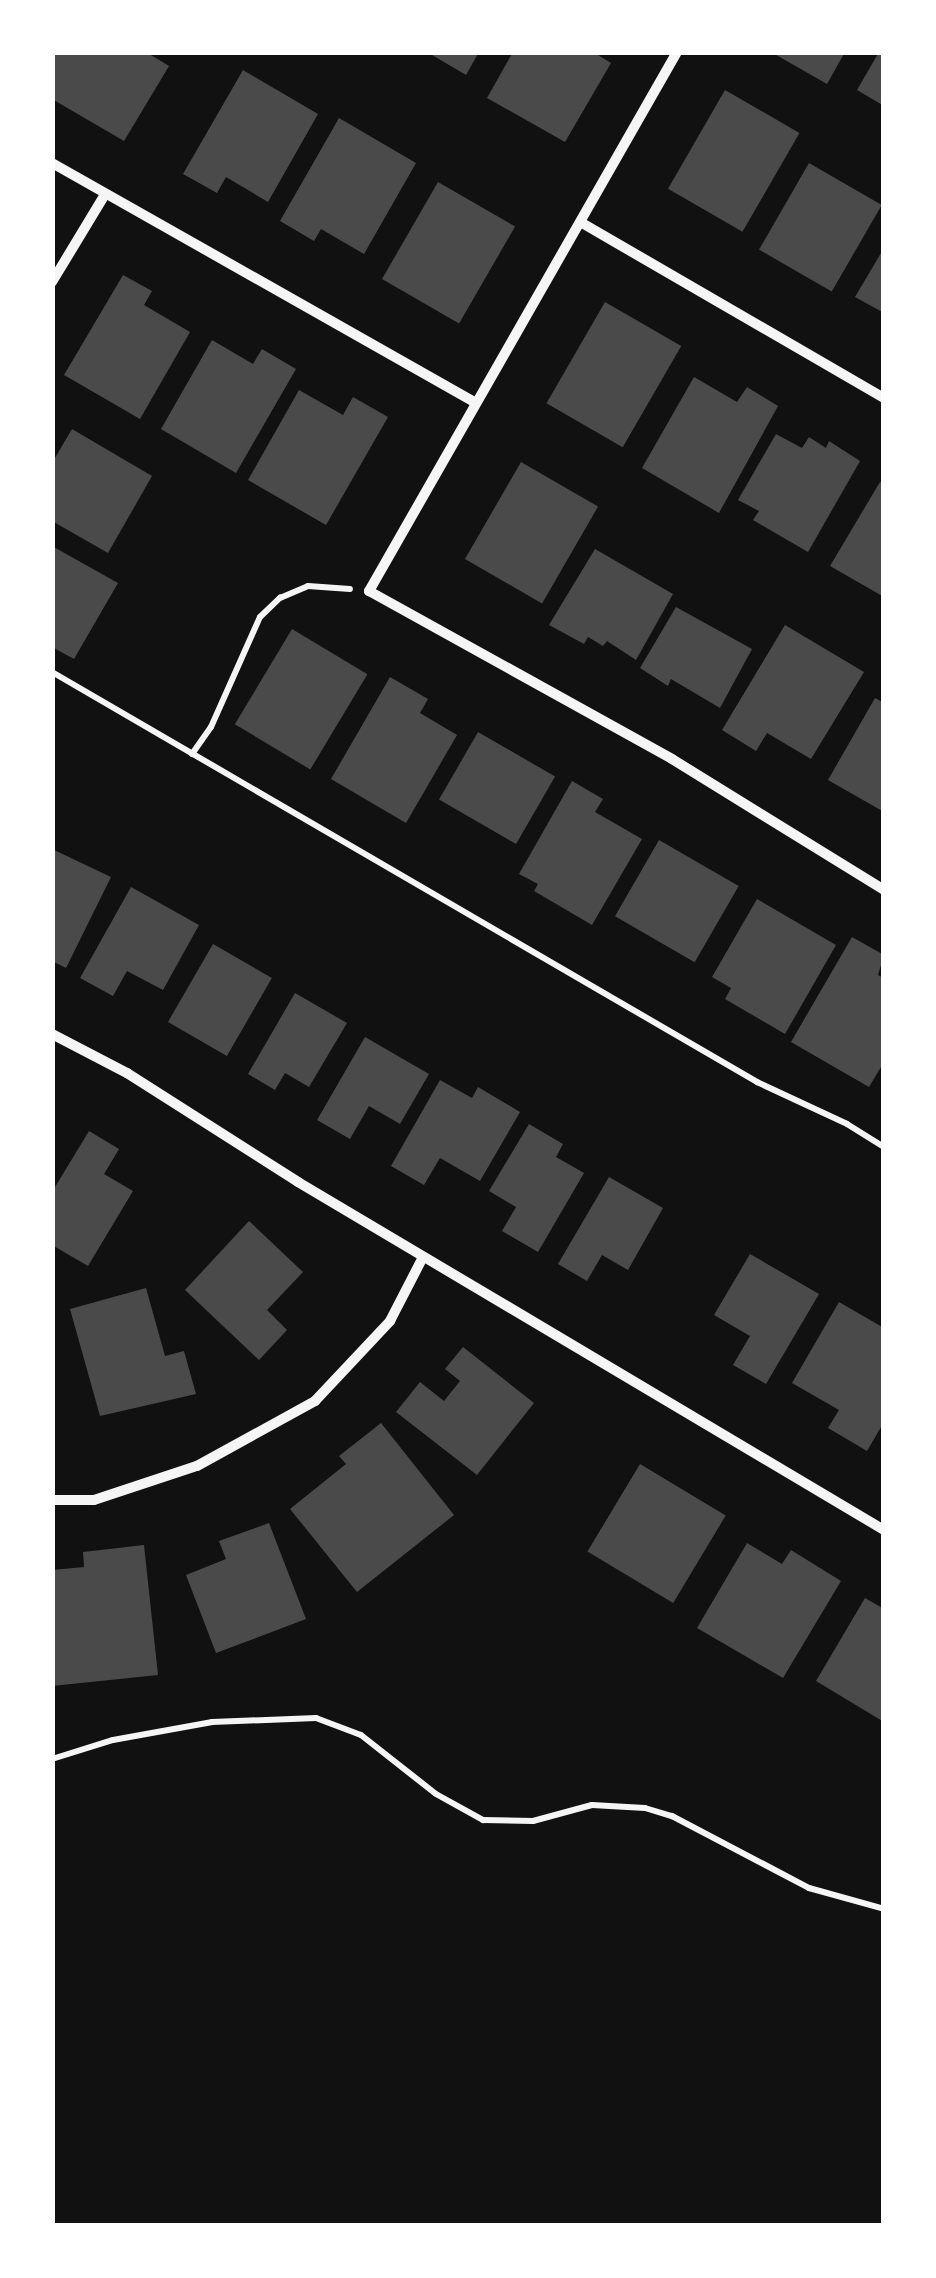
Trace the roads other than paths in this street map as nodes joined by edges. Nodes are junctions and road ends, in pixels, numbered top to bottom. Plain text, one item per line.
1 (677, 52) edge
2 (52, 163) edge
3 (104, 196) junction
4 (582, 222) junction
5 (52, 282) edge
6 (884, 398) edge
7 (474, 402) junction
8 (884, 890) edge
9 (52, 1034) edge
10 (423, 1257) junction
11 (52, 1500) edge
12 (884, 1530) edge

1 - 4 street
2 - 3 street
3 - 5 street
3 - 7 street
4 - 6 street
4 - 7 street
7 - 8 street
9 - 10 street
10 - 11 street
10 - 12 street

